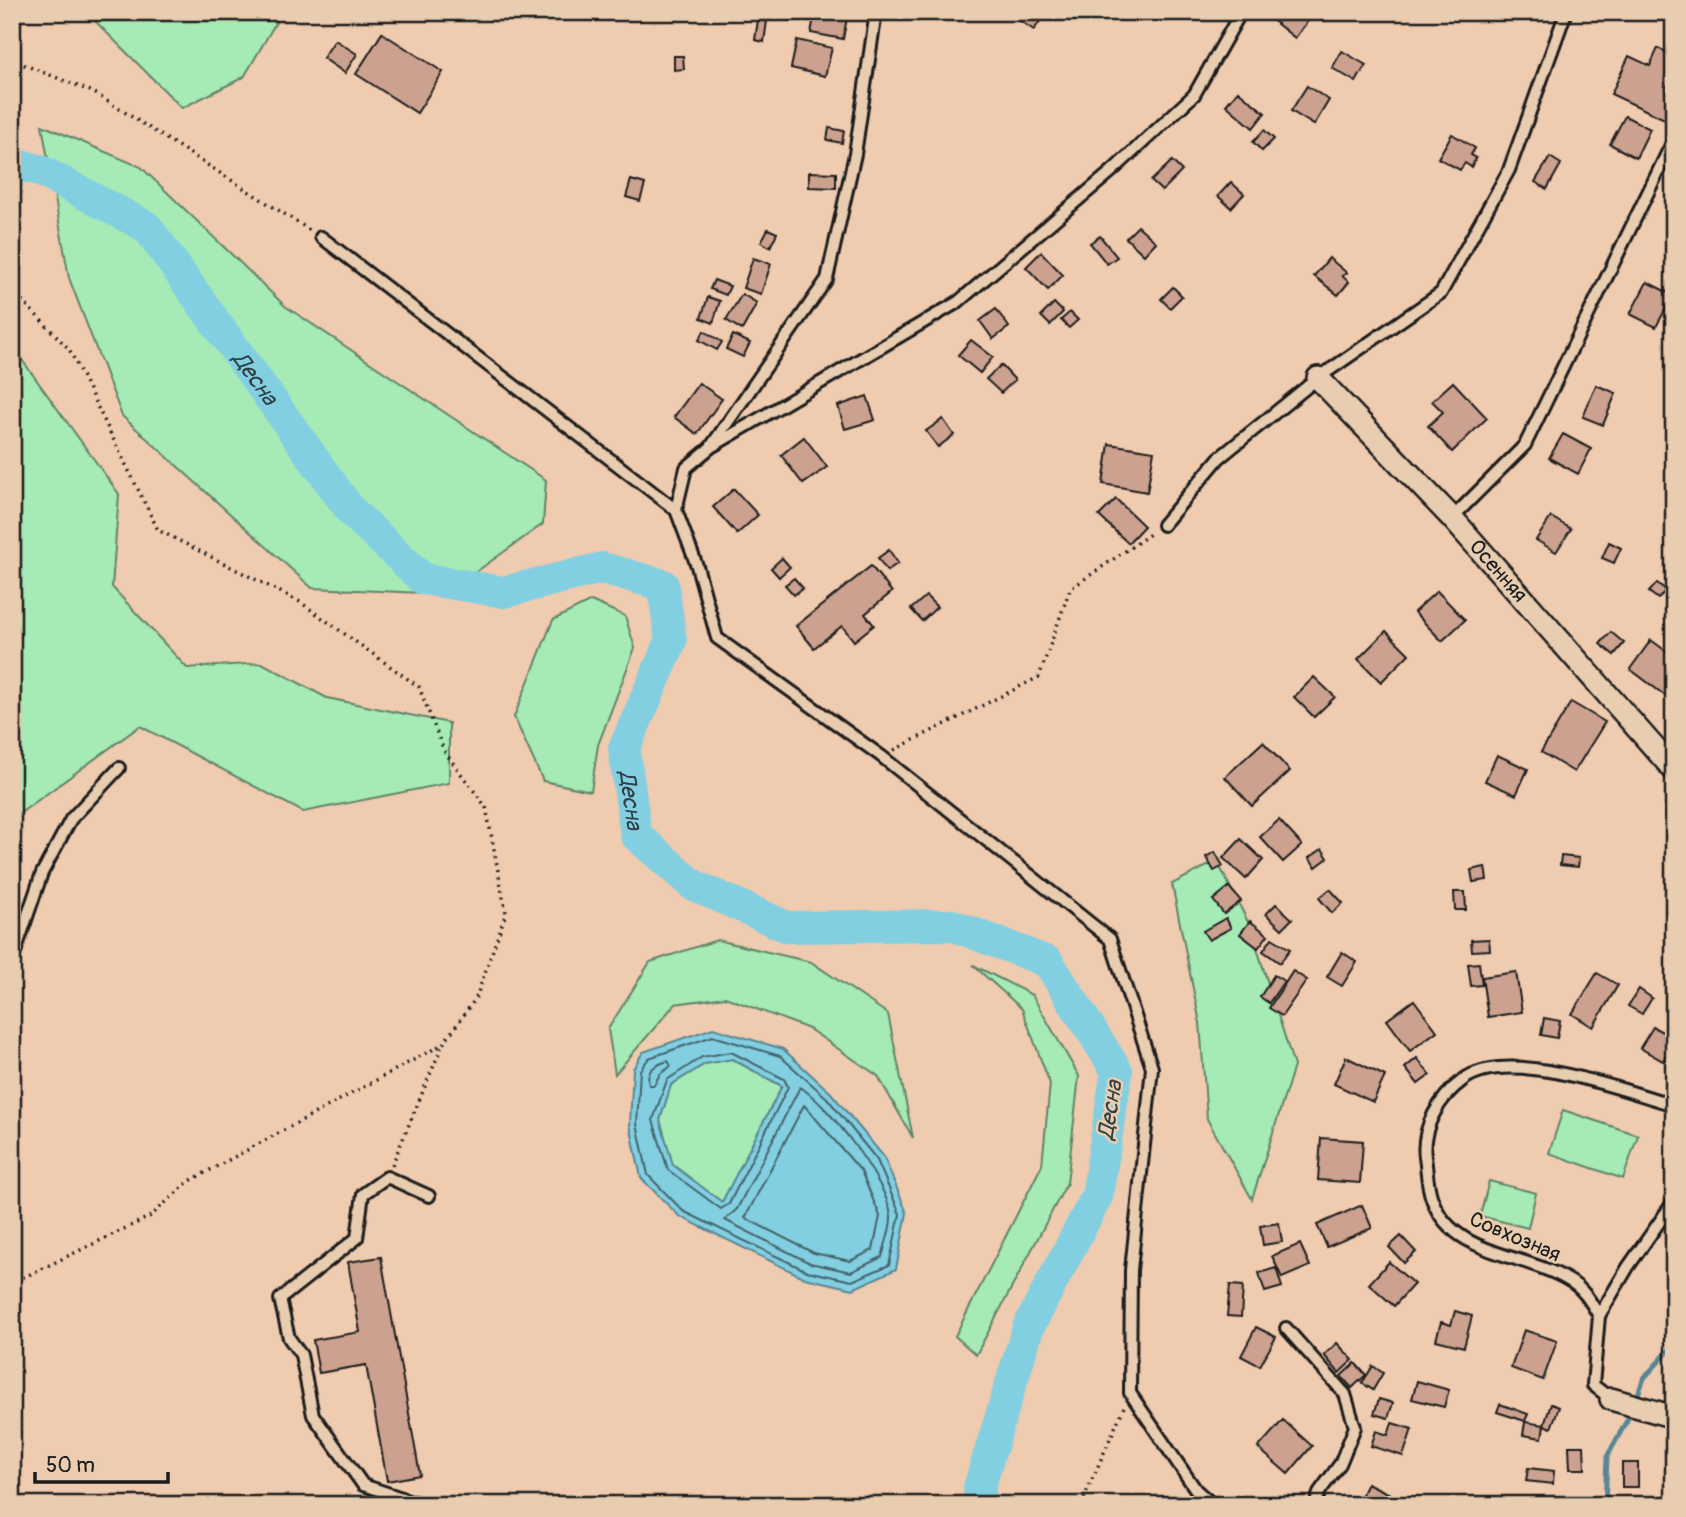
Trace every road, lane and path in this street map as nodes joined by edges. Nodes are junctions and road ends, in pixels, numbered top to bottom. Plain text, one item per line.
1 (876, 12) edge
2 (1241, 12) edge
3 (1566, 12) edge
4 (12, 57) edge
5 (1674, 139) edge
6 (321, 237) joint
7 (12, 290) edge
8 (1318, 378) junction
9 (711, 447) junction
10 (676, 510) junction
11 (1452, 518) junction
12 (1163, 525) joint
13 (881, 756) junction
14 (119, 768) dead end
15 (1674, 771) edge
16 (12, 961) edge
17 (443, 1044) junction
18 (1674, 1105) edge
19 (387, 1177) junction
20 (429, 1196) dead end
21 (1674, 1201) edge
22 (12, 1283) edge
23 (1599, 1316) junction
24 (1286, 1328) dead end
25 (1130, 1393) junction
26 (1611, 1399) joint
27 (1674, 1417) edge
28 (423, 1505) edge
29 (1081, 1505) edge
30 (1213, 1505) edge
31 (1315, 1505) edge

1 - 9 lane
2 - 9 lane
3 - 8 lane
4 - 6 path
5 - 11 lane
6 - 10 lane
7 - 17 path
8 - 11 street, Осенняя
8 - 12 lane
9 - 10 lane
10 - 13 lane
11 - 15 street, Осенняя
12 - 13 path
13 - 25 lane
14 - 16 lane
17 - 19 path
17 - 22 path
18 - 23 lane, Совхозная
19 - 20 lane
19 - 28 lane
21 - 23 lane
23 - 26 lane
24 - 31 lane
25 - 29 path
25 - 30 lane
26 - 27 street

